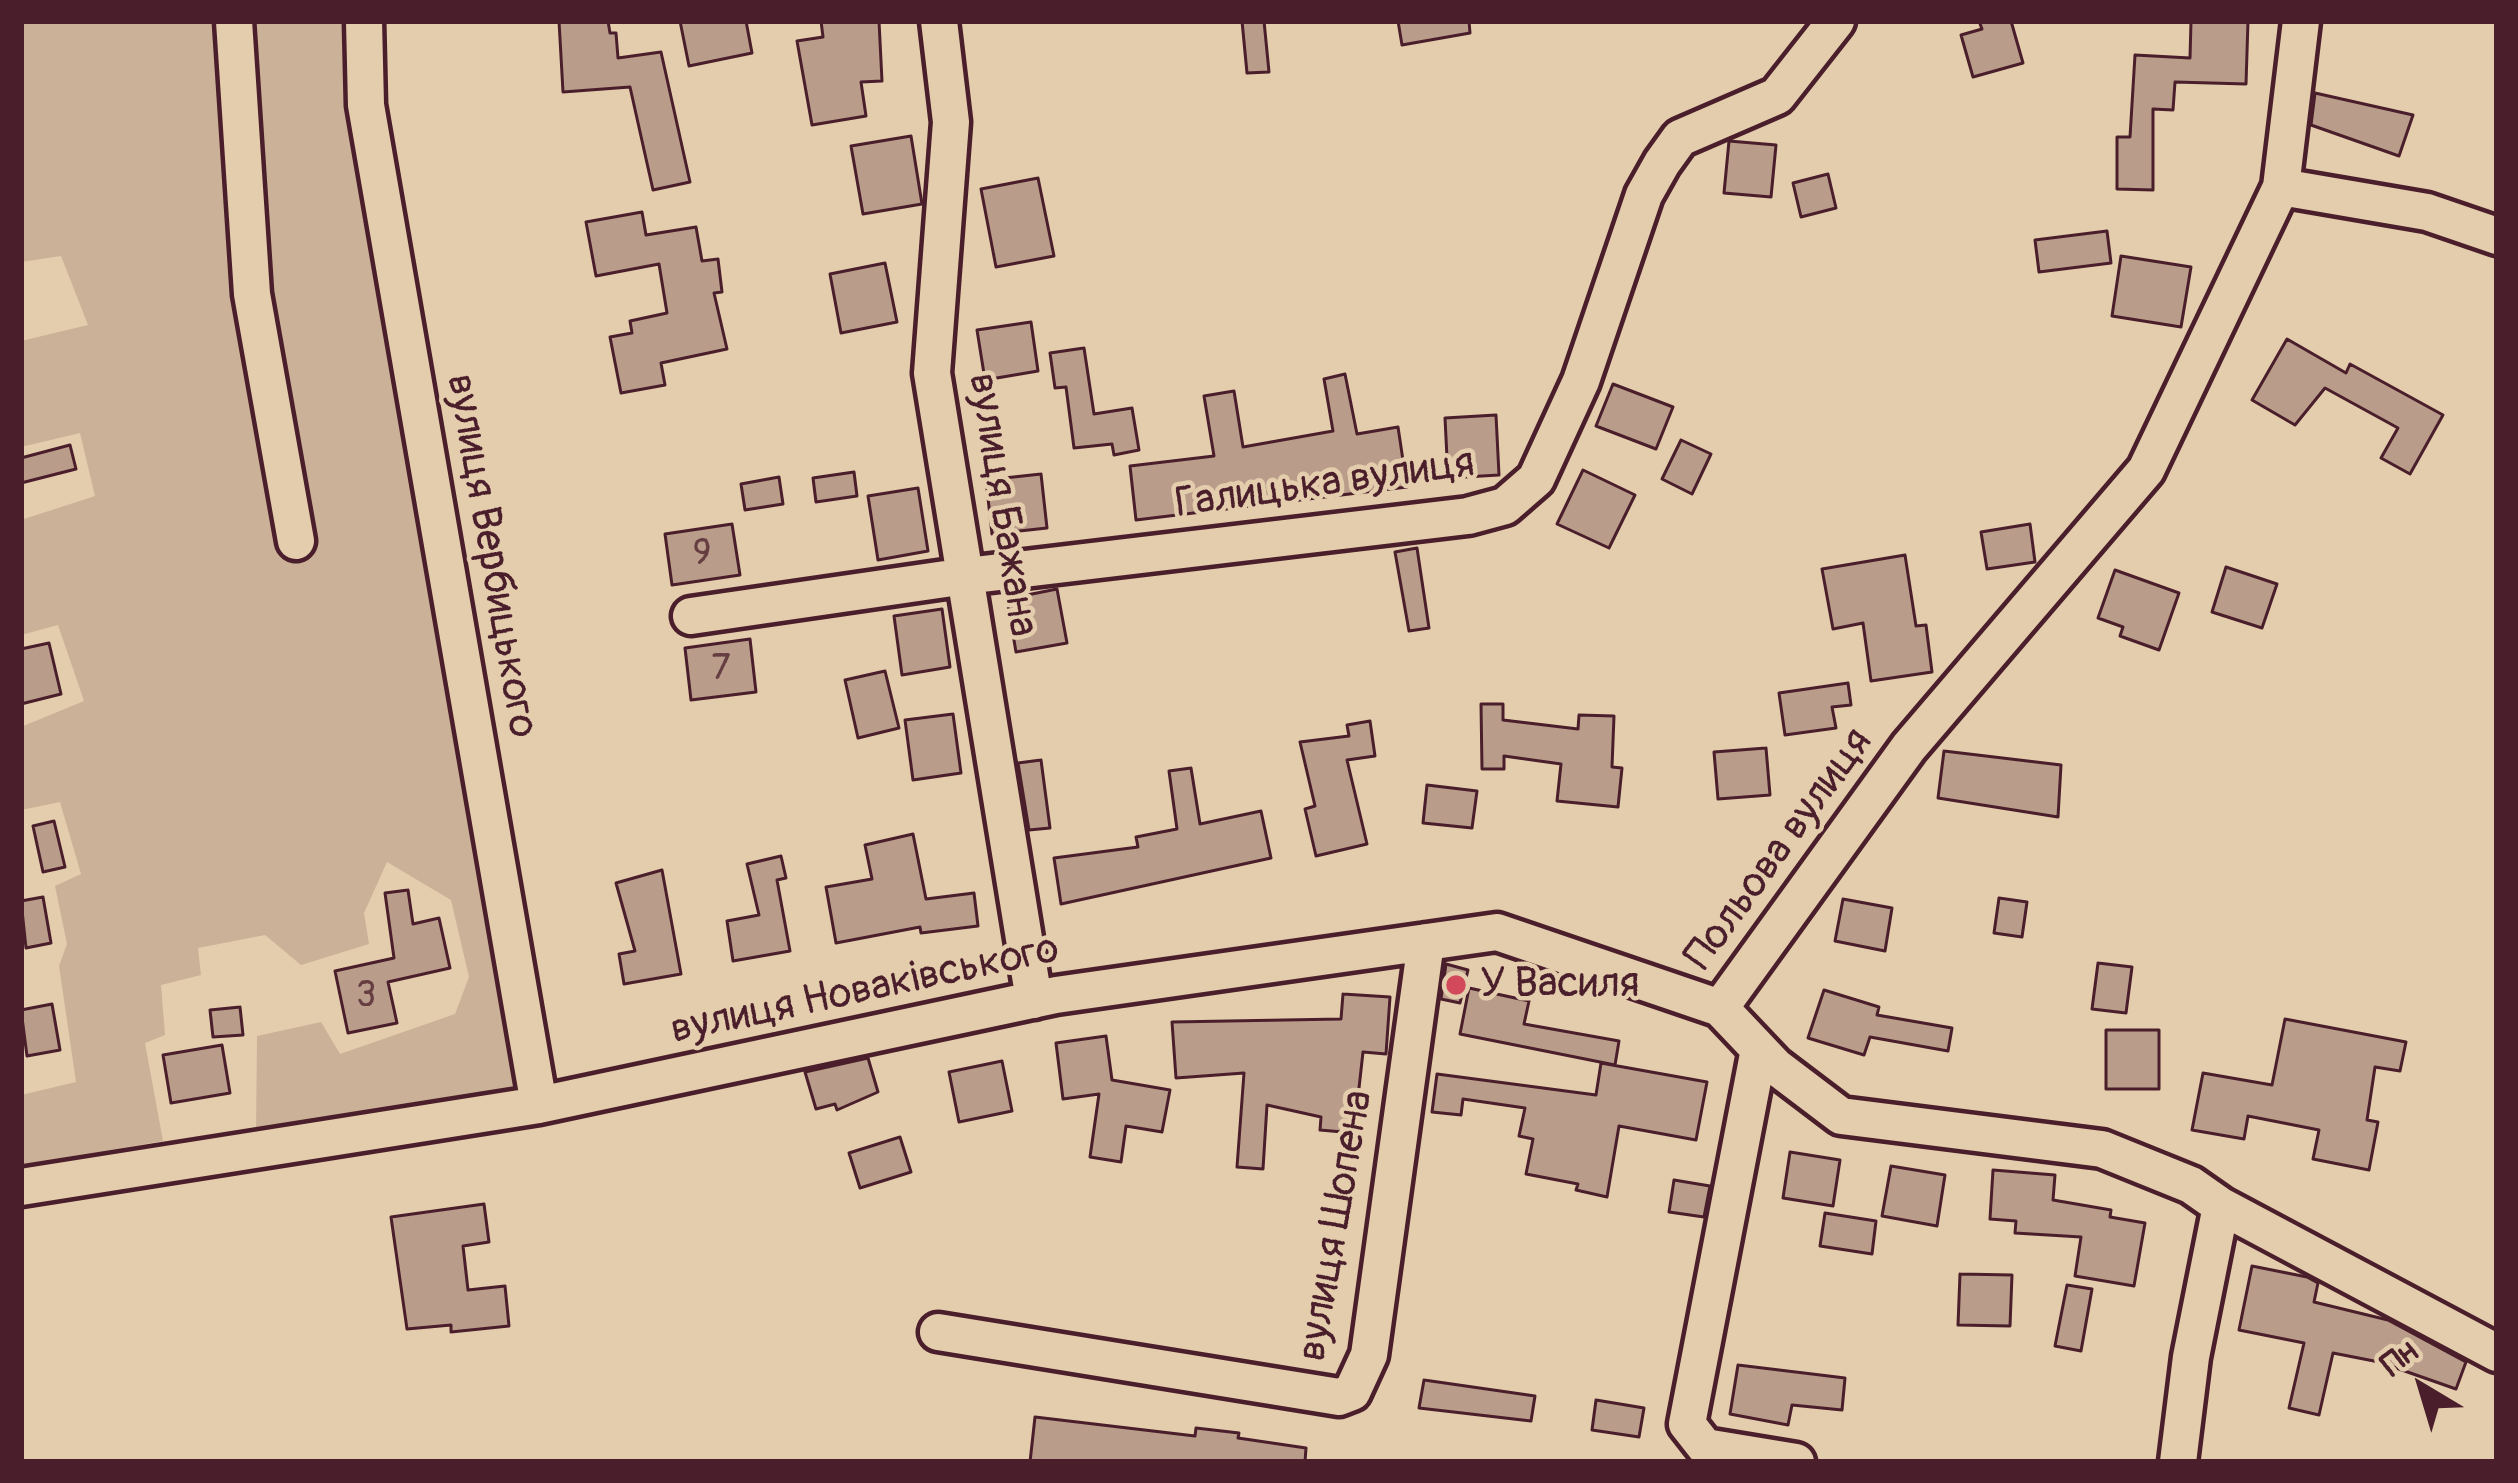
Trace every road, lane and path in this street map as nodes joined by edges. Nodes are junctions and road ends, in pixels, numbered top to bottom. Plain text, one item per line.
1 (234, 21) edge
2 (364, 21) edge
3 (940, 21) edge
4 (1835, 21) edge
5 (2302, 21) edge
6 (2281, 188) junction
7 (2497, 236) edge
8 (296, 541) dead end
9 (966, 576) junction
10 (691, 616) dead end
11 (1426, 943) junction
12 (1034, 1000) junction
13 (1720, 1008) junction
14 (1759, 1048) junction
15 (539, 1105) junction
16 (21, 1187) edge
17 (2221, 1206) junction
18 (938, 1332) dead end
19 (2497, 1352) edge
20 (1796, 1462) edge
21 (2178, 1462) edge

1 - 8 street
2 - 15 street, вулиця Вербицького
3 - 9 street, вулиця Бажана
4 - 9 street, Галицька вулиця
5 - 6 street, Польова вулиця
6 - 7 street
6 - 13 street, Польова вулиця
9 - 10 street, Галицька вулиця
9 - 12 street, вулиця Бажана
11 - 12 street, вулиця Новаківського
11 - 13 street, вулиця Новаківського
11 - 18 street, вулиця Шопена
12 - 15 street, вулиця Новаківського
13 - 14 street, Польова вулиця
14 - 17 street, Польова вулиця
14 - 20 street
15 - 16 street, вулиця Новаківського
17 - 19 street, Польова вулиця
17 - 21 street

